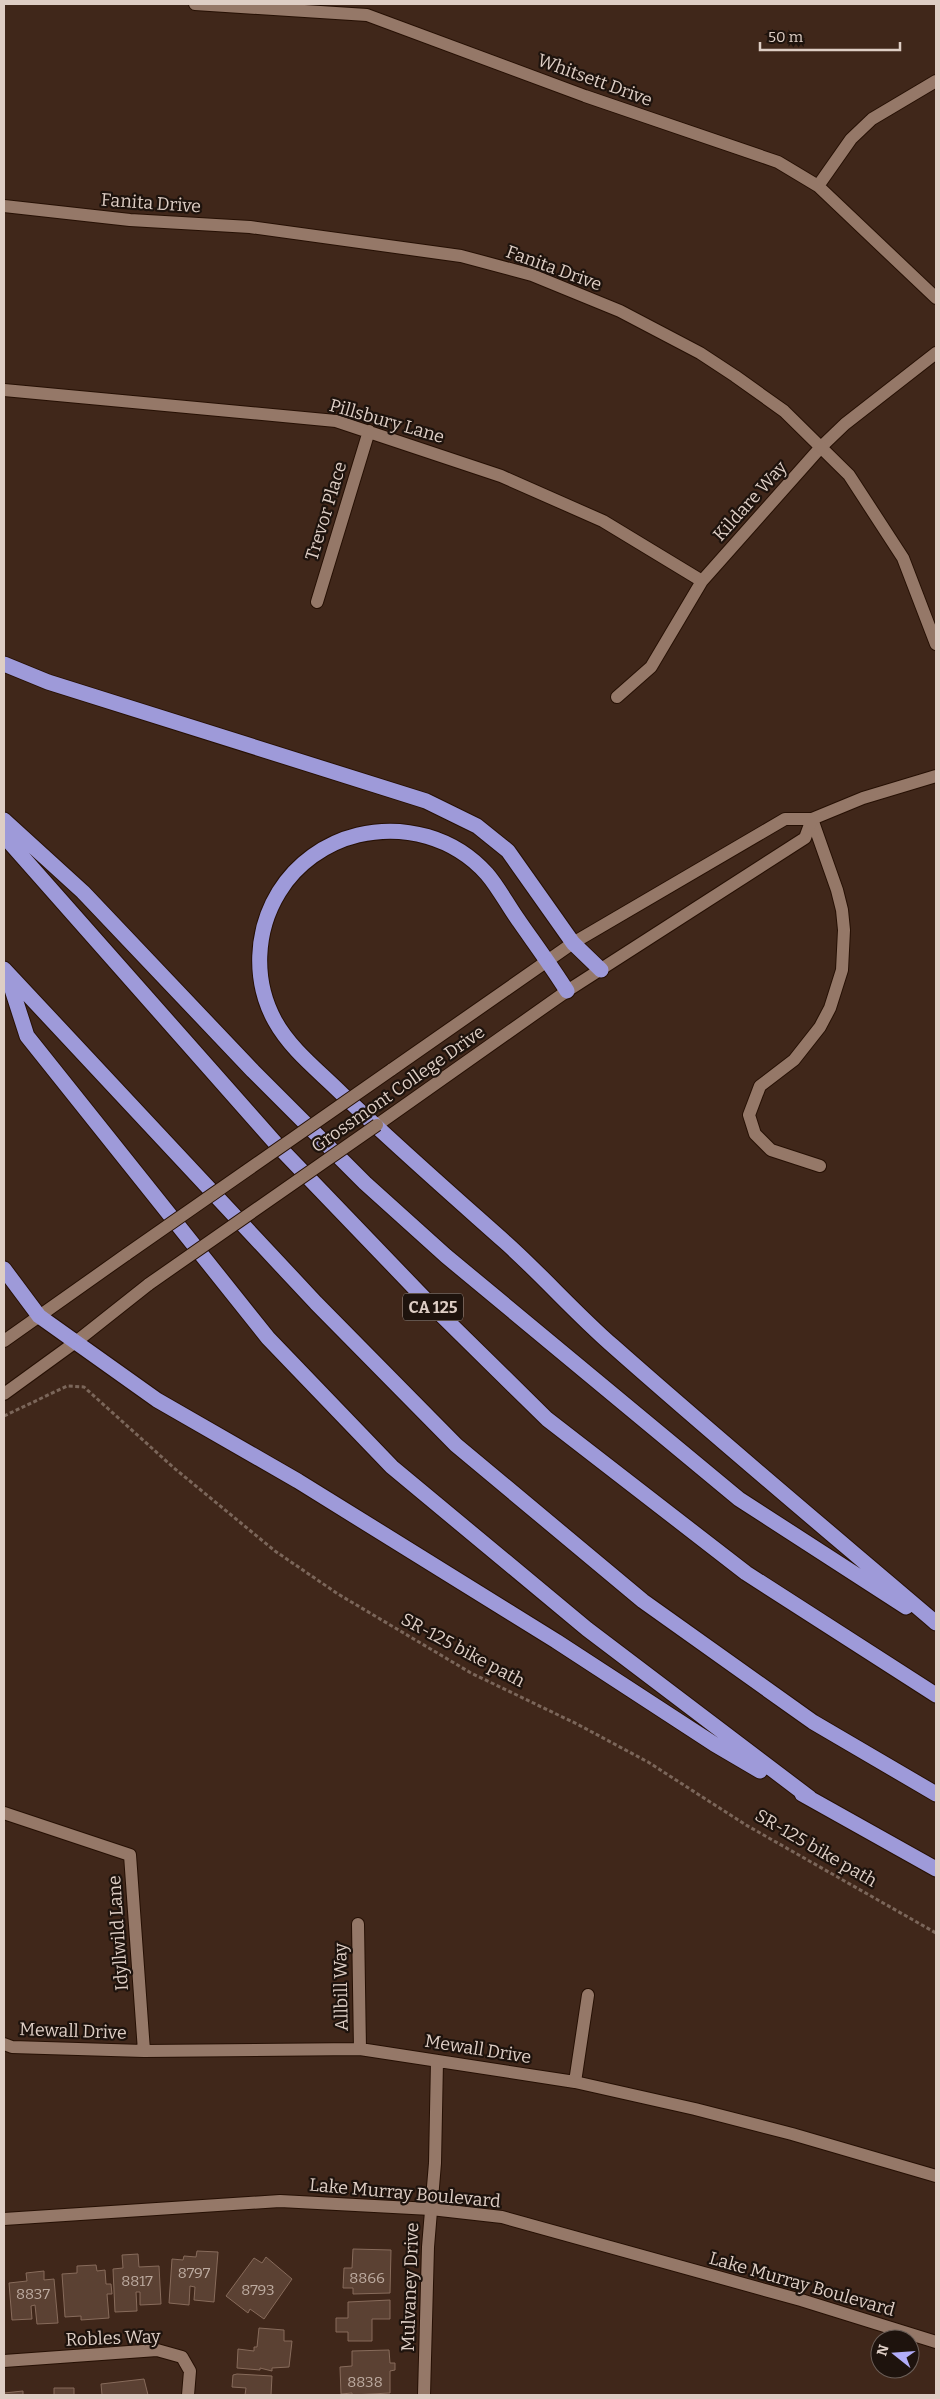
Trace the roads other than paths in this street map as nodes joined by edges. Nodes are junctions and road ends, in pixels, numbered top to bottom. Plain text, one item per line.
1 (195, 4) edge
2 (936, 81) edge
3 (818, 186) junction
4 (4, 206) edge
5 (936, 298) edge
6 (936, 353) edge
7 (4, 390) edge
8 (369, 431) junction
9 (821, 447) junction
10 (702, 581) junction
11 (317, 602) dead end
12 (936, 644) edge
13 (4, 664) edge
14 (617, 697) dead end
15 (936, 776) edge
16 (4, 820) edge
17 (812, 820) junction
18 (4, 836) edge
19 (572, 942) junction
20 (547, 960) junction
21 (601, 970) junction
22 (5, 971) edge
23 (567, 991) junction
24 (820, 1166) dead end
25 (4, 1269) edge
26 (39, 1316) junction
27 (4, 1341) edge
28 (77, 1341) junction
29 (4, 1394) edge
30 (936, 1625) edge
31 (936, 1694) edge
32 (936, 1794) edge
33 (810, 1798) junction
34 (4, 1813) edge
35 (936, 1869) edge
36 (358, 1924) dead end
37 (588, 1995) dead end
38 (4, 2044) edge
39 (360, 2049) junction
40 (144, 2051) junction
41 (437, 2061) junction
42 (575, 2082) junction
43 (936, 2176) edge
44 (431, 2209) junction
45 (4, 2219) edge
46 (936, 2342) edge
47 (4, 2361) edge
48 (188, 2395) edge
49 (424, 2395) edge

1 - 3 street, Whitsett Drive
2 - 3 street
3 - 5 street, Whitsett Drive
4 - 9 street, Fanita Drive
6 - 9 street, Kildare Way
7 - 8 street, Pillsbury Lane
8 - 10 street, Pillsbury Lane
8 - 11 street, Trevor Place
9 - 10 street, Kildare Way
9 - 12 street, Fanita Drive
10 - 14 street, Kildare Way
13 - 19 highway
15 - 17 street, Grossmont College Drive
16 - 30 highway
17 - 19 street, Grossmont College Drive
17 - 21 street, Grossmont College Drive
17 - 24 street
18 - 31 highway, CA 125
19 - 20 street, Grossmont College Drive
19 - 21 highway
20 - 23 highway
20 - 26 street, Grossmont College Drive, bridge
20 - 30 highway
21 - 23 street, Grossmont College Drive
22 - 32 highway
22 - 33 highway
23 - 28 street, Grossmont College Drive, bridge
25 - 26 highway
26 - 27 street, Grossmont College Drive
26 - 28 highway
28 - 29 street, Grossmont College Drive
28 - 33 highway
33 - 35 highway
34 - 40 street, Idyllwild Lane
36 - 39 street, Allbill Way
37 - 42 street
38 - 40 street, Mewall Drive
39 - 40 street, Mewall Drive
39 - 41 street, Mewall Drive
41 - 42 street, Mewall Drive
41 - 44 street, Mulvaney Drive
42 - 43 street, Mewall Drive
44 - 45 street, Lake Murray Boulevard
44 - 46 street, Lake Murray Boulevard
44 - 49 street, Mulvaney Drive
47 - 48 street, Robles Way

